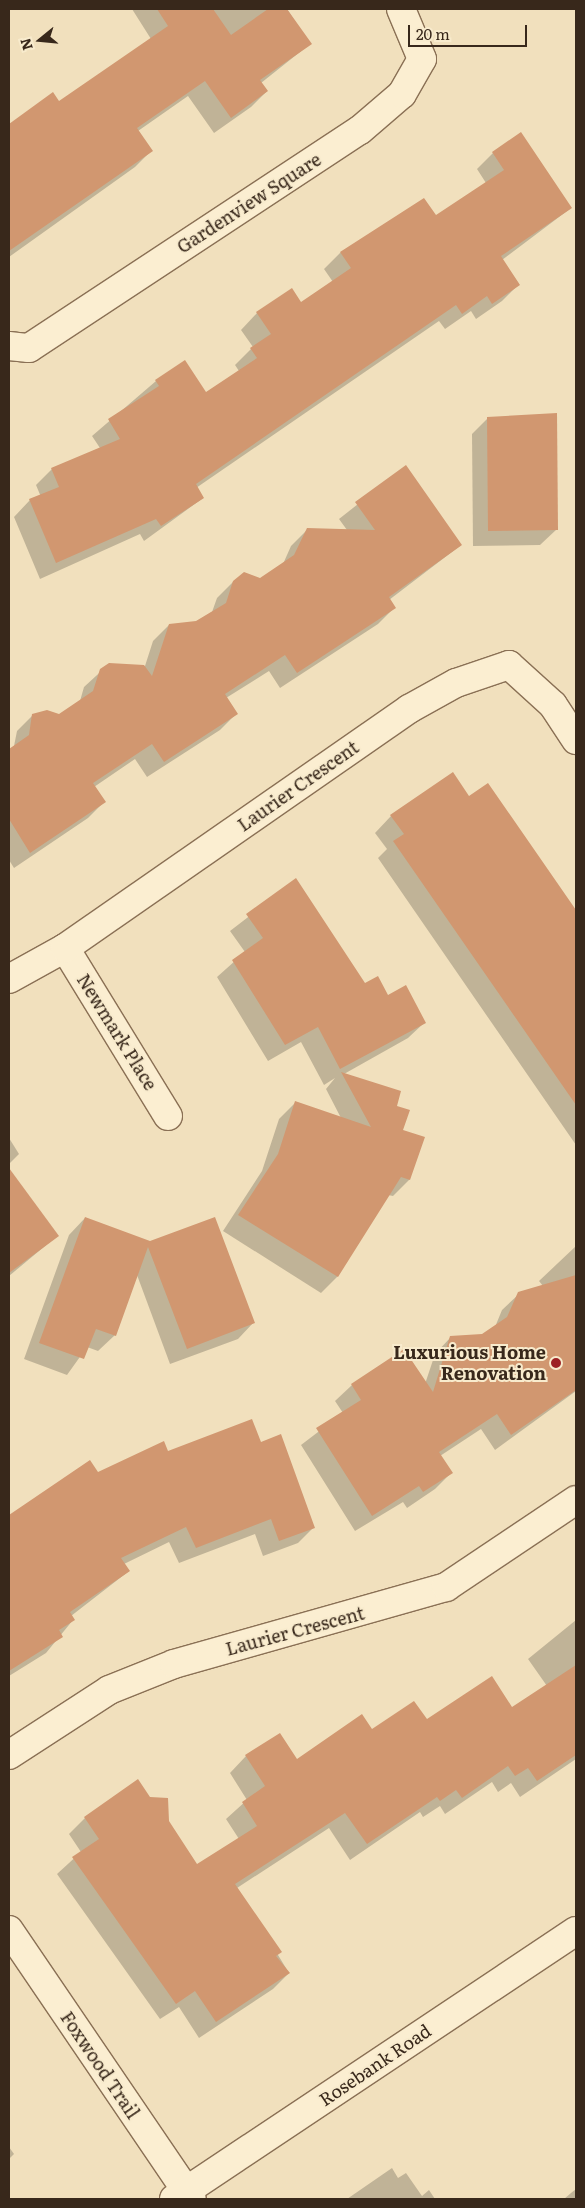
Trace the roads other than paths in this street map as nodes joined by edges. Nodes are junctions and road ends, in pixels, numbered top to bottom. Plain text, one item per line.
1 (401, 9) edge
2 (9, 346) edge
3 (576, 740) edge
4 (65, 948) junction
5 (9, 979) edge
6 (168, 1116) dead end
7 (576, 1500) edge
8 (9, 1755) edge
9 (9, 1930) edge
10 (576, 1931) edge
11 (184, 2196) edge

1 - 2 street, Gardenview Square
3 - 4 street, Laurier Crescent
4 - 5 street, Laurier Crescent
4 - 6 street, Newmark Place
7 - 8 street, Laurier Crescent
9 - 11 street, Foxwood Trail
10 - 11 street, Rosebank Road

